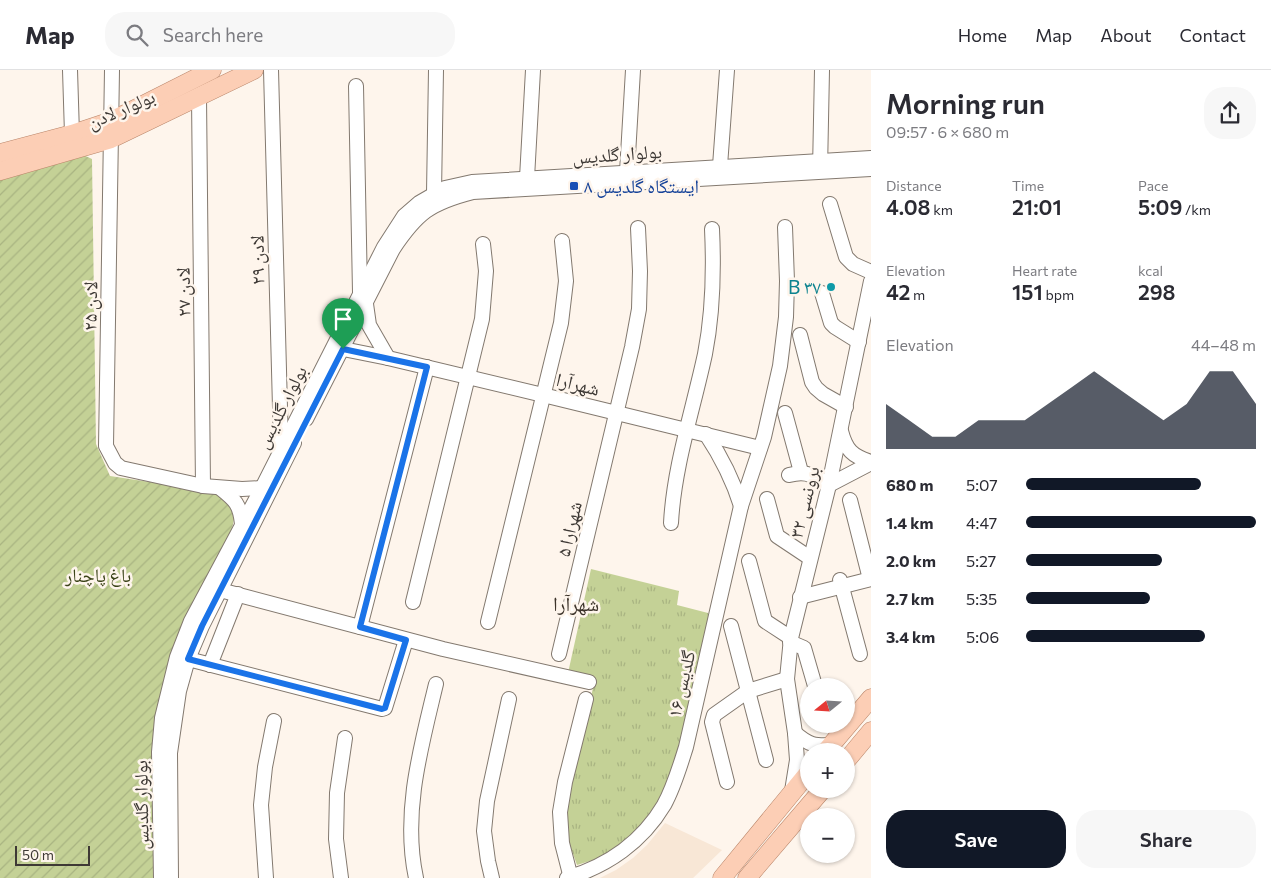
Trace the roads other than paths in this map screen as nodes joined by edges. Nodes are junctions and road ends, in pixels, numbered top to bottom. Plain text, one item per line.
1 (70, 70) edge
2 (112, 70) edge
3 (212, 70) edge
4 (254, 70) edge
5 (271, 70) edge
6 (436, 70) edge
7 (533, 70) edge
8 (633, 70) edge
9 (726, 70) edge
10 (822, 70) edge
11 (356, 86) dead end
12 (199, 97) junction
13 (111, 121) junction
14 (72, 134) junction
15 (112, 139) junction
16 (0, 153) edge
17 (871, 158) edge
18 (720, 166) junction
19 (820, 166) junction
20 (871, 169) edge
21 (0, 172) edge
22 (627, 172) junction
23 (527, 178) junction
24 (434, 193) junction
25 (830, 204) dead end
26 (785, 227) dead end
27 (638, 228) dead end
28 (712, 229) dead end
29 (562, 241) dead end
30 (483, 244) dead end
31 (871, 272) edge
32 (871, 281) edge
33 (822, 293) dead end
34 (363, 298) junction
35 (800, 335) dead end
36 (863, 346) edge
37 (339, 347) junction
38 (388, 358) junction
39 (427, 367) junction
40 (467, 377) junction
41 (543, 395) junction
42 (846, 407) junction
43 (615, 413) junction
44 (785, 413) dead end
45 (841, 429) junction
46 (686, 430) junction
47 (706, 434) junction
48 (760, 448) junction
49 (281, 449) junction
50 (871, 463) edge
51 (829, 485) junction
52 (204, 486) junction
53 (220, 488) junction
54 (262, 488) junction
55 (767, 499) dead end
56 (850, 500) dead end
57 (741, 506) junction
58 (823, 512) junction
59 (671, 523) dead end
60 (242, 524) junction
61 (810, 558) junction
62 (748, 561) dead end
63 (870, 575) edge
64 (841, 583) junction
65 (220, 590) junction
66 (801, 593) junction
67 (238, 594) junction
68 (413, 602) dead end
69 (488, 622) dead end
70 (731, 626) dead end
71 (360, 627) junction
72 (406, 640) junction
73 (790, 640) junction
74 (559, 654) dead end
75 (860, 654) dead end
76 (188, 659) junction
77 (210, 665) junction
78 (813, 678) edge
79 (787, 679) junction
80 (589, 682) dead end
81 (436, 684) dead end
82 (748, 691) junction
83 (871, 698) edge
84 (509, 699) dead end
85 (586, 699) dead end
86 (274, 721) dead end
87 (871, 731) edge
88 (795, 733) junction
89 (345, 738) dead end
90 (808, 743) edge
91 (833, 743) edge
92 (855, 750) edge
93 (766, 760) dead end
94 (727, 782) dead end
95 (800, 783) edge
96 (792, 792) junction
97 (815, 798) edge
98 (161, 878) edge
99 (171, 878) edge
100 (266, 878) edge
101 (341, 878) edge
102 (416, 878) edge
103 (492, 878) edge
104 (569, 878) edge
105 (723, 878) edge
106 (748, 878) edge

1 - 14 street
2 - 13 street, لادن ۲۵
3 - 13 main road, بولوار لادن
4 - 12 main road, بولوار لادن
5 - 49 street, لادن ۲۹
6 - 24 street
7 - 23 street
8 - 22 street
9 - 18 street
10 - 19 street
11 - 34 street
12 - 15 main road, بولوار لادن
12 - 52 street, لادن ۲۷
13 - 14 main road, بولوار لادن
13 - 15 street, لادن ۲۵
14 - 16 main road, بولوار لادن
15 - 21 main road, بولوار لادن
15 - 52 street, لادن ۲۵
17 - 19 street, بولوار گلدیس
18 - 19 street, بولوار گلدیس
18 - 22 street, بولوار گلدیس
19 - 20 street, بولوار گلدیس
19 - 34 street, بولوار گلدیس
22 - 23 street, بولوار گلدیس
23 - 24 street, بولوار گلدیس
24 - 34 street, بولوار گلدیس
25 - 31 street
26 - 48 street, گلدیس ۱۶
27 - 43 street, شهرارا ۵
28 - 46 street
29 - 41 street
30 - 40 street
32 - 36 street, برونسی ۳۲
33 - 36 street
34 - 37 street, بولوار گلدیس
34 - 38 street
35 - 42 street
36 - 42 street, برونسی ۳۲
37 - 38 street, شهرآرا
37 - 49 street, بولوار گلدیس
37 - 65 street, بولوار گلدیس
38 - 39 street, شهرآرا
39 - 40 street, شهرآرا
39 - 71 street
40 - 41 street, شهرآرا
40 - 68 street
41 - 43 street, شهرآرا
41 - 69 street
42 - 45 street, برونسی ۳۲
43 - 46 street, شهرآرا
43 - 74 street, شهرارا ۵
44 - 51 street
45 - 50 street
45 - 51 street, برونسی ۳۲
46 - 47 street, شهرآرا
46 - 59 street
47 - 48 street, شهرآرا
47 - 57 street
48 - 57 street, گلدیس ۱۶
49 - 54 street, بولوار گلدیس
50 - 51 street
50 - 58 street
51 - 58 street, برونسی ۳۲
52 - 53 street
53 - 54 street
53 - 60 street
54 - 60 street, بولوار گلدیس
55 - 61 street
56 - 63 street
57 - 104 street, گلدیس ۱۶
58 - 61 street, برونسی ۳۲
60 - 98 street, بولوار گلدیس
61 - 66 street, برونسی ۳۲
62 - 73 street
63 - 64 street
64 - 66 street
64 - 75 street
65 - 67 street
65 - 76 street, بولوار گلدیس
66 - 73 street, برونسی ۳۲
67 - 71 street
67 - 77 street
70 - 82 street
71 - 72 street
72 - 77 street
72 - 80 street
73 - 78 street
73 - 79 street, برونسی ۳۲
76 - 77 street
76 - 99 street, بولوار گلدیس
79 - 82 street
79 - 88 street, برونسی ۳۲
81 - 102 street
82 - 93 street
82 - 94 street
83 - 91 main road
84 - 103 street
85 - 104 street
86 - 100 street
87 - 92 main road
88 - 90 street
88 - 96 street, برونسی ۳۲
89 - 101 street
95 - 96 main road
96 - 105 main road
97 - 106 main road

